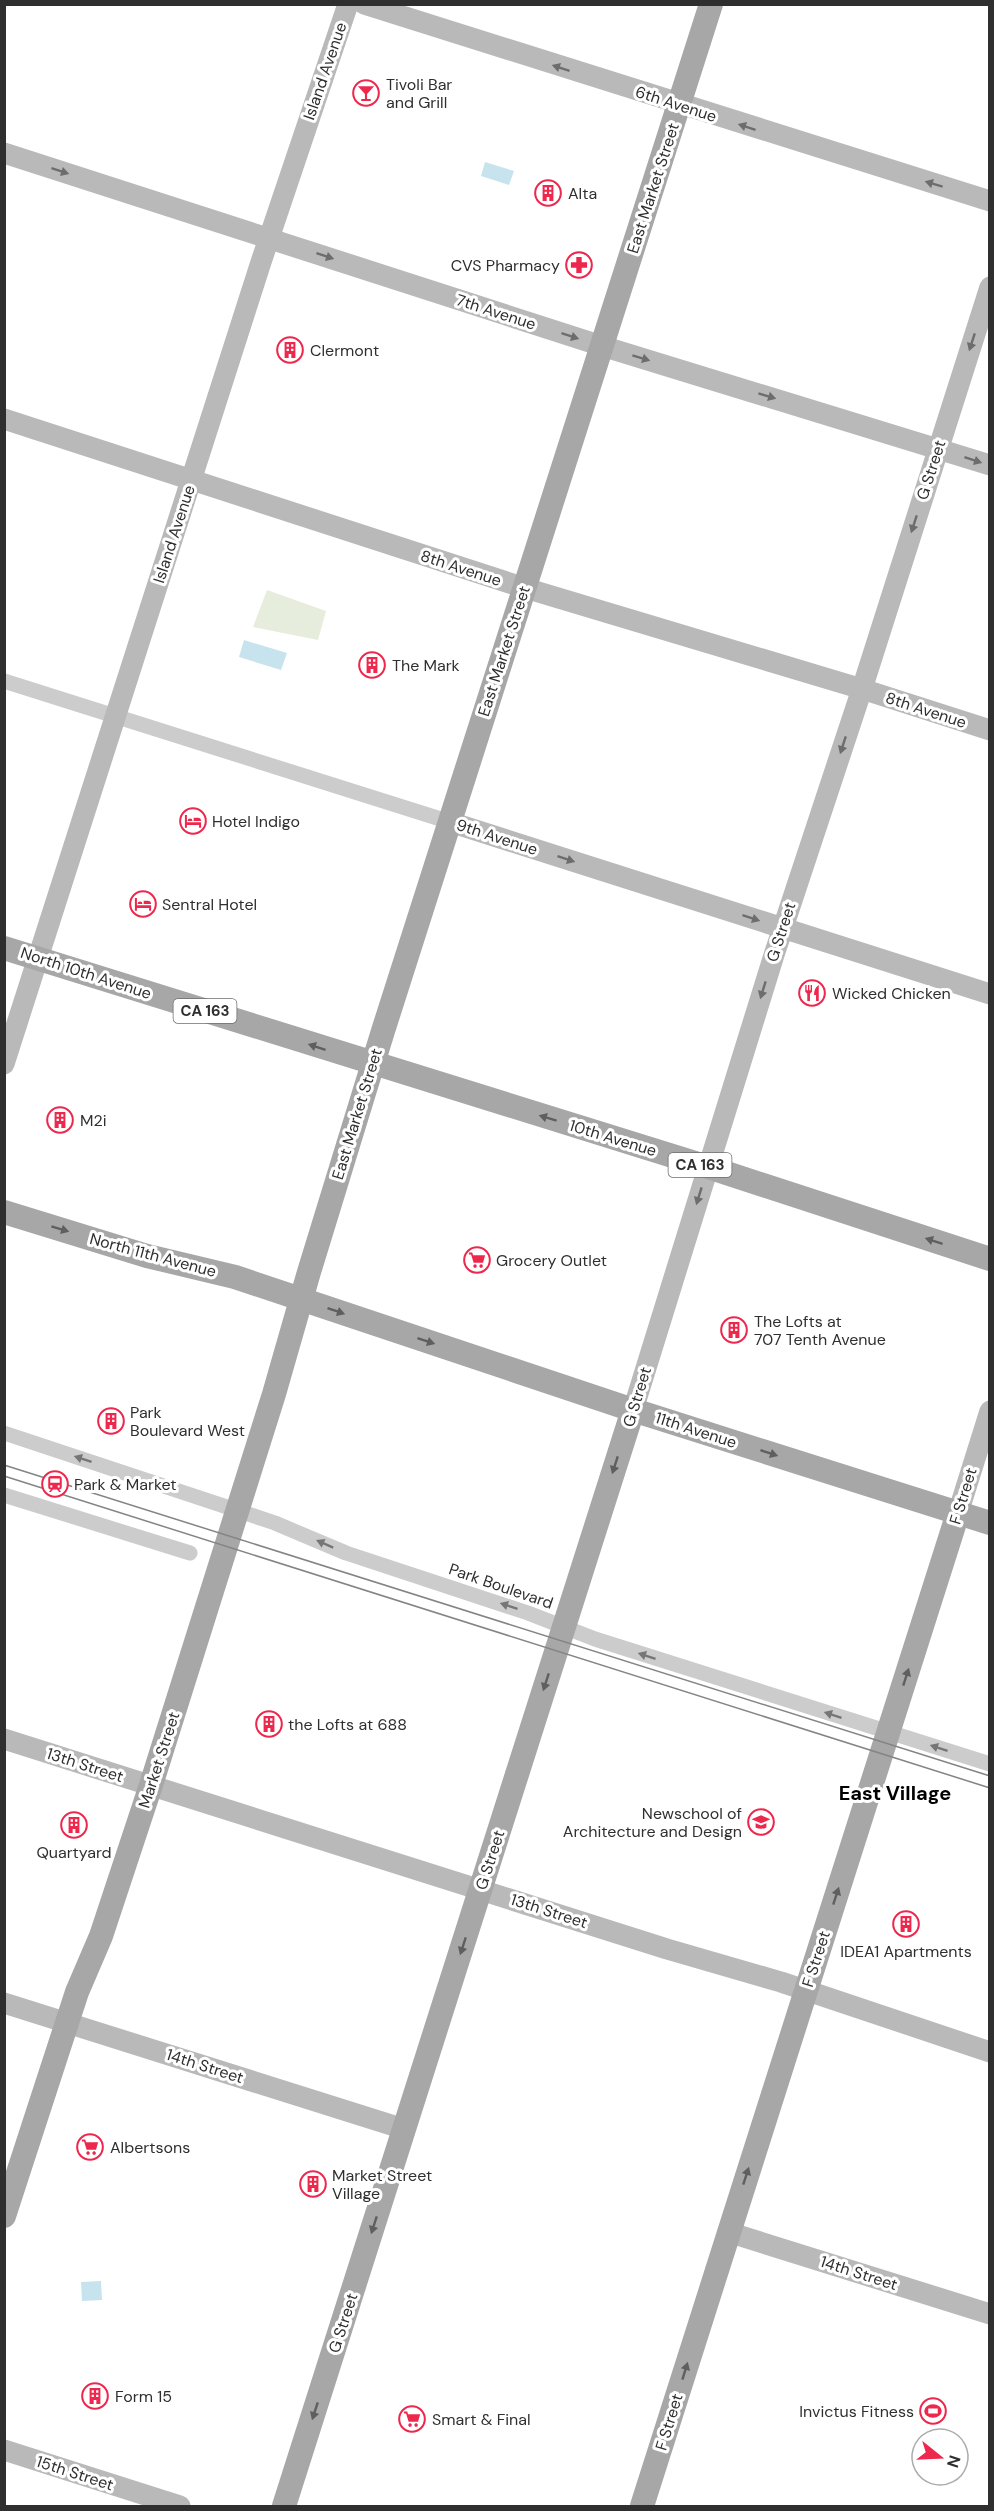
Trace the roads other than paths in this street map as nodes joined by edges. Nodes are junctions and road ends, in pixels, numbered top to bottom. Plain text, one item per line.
1 (348, 4) edge
2 (364, 4) edge
3 (711, 4) edge
4 (679, 105) junction
5 (4, 153) edge
6 (990, 201) edge
7 (269, 238) junction
8 (990, 287) edge
9 (602, 346) junction
10 (4, 419) edge
11 (938, 448) junction
12 (990, 465) edge
13 (191, 480) junction
14 (525, 588) junction
15 (4, 681) edge
16 (862, 689) junction
17 (117, 716) junction
18 (990, 730) edge
19 (450, 822) junction
20 (783, 928) junction
21 (4, 948) edge
22 (38, 958) junction
23 (990, 994) edge
24 (4, 1064) edge
25 (373, 1064) junction
26 (708, 1167) junction
27 (4, 1212) edge
28 (990, 1259) edge
29 (301, 1299) junction
30 (633, 1410) junction
31 (990, 1411) edge
32 (4, 1433) edge
33 (4, 1495) edge
34 (238, 1511) junction
35 (958, 1513) junction
36 (990, 1523) edge
37 (190, 1552) dead end
38 (564, 1626) junction
39 (888, 1732) junction
40 (4, 1739) edge
41 (990, 1764) edge
42 (151, 1785) junction
43 (480, 1890) junction
44 (805, 1991) junction
45 (4, 2003) edge
46 (67, 2022) junction
47 (990, 2052) edge
48 (405, 2129) junction
49 (4, 2216) edge
50 (728, 2232) junction
51 (990, 2314) edge
52 (4, 2450) edge
53 (180, 2506) edge
54 (285, 2506) edge
55 (642, 2506) edge

1 - 7 street, Island Avenue
4 -> 2 street, 6th Avenue
3 - 4 main road, East Market Street
6 -> 4 street, 6th Avenue
4 - 9 main road, East Market Street
5 -> 7 street, 7th Avenue
7 -> 9 street, 7th Avenue
7 - 13 street, Island Avenue
8 -> 11 street, G Street
9 -> 11 street, 7th Avenue
9 - 14 main road, East Market Street
10 - 13 street, 8th Avenue
11 -> 12 street, 7th Avenue
11 -> 16 street, G Street
13 - 14 street, 8th Avenue
13 - 17 street, Island Avenue
14 - 16 street, 8th Avenue
14 - 19 main road, East Market Street
15 - 17 street, 9th Avenue
16 - 18 street, 8th Avenue
16 -> 20 street, G Street
17 - 19 street, 9th Avenue
17 - 22 street, Island Avenue
19 -> 20 street, 9th Avenue
19 - 25 main road, East Market Street
20 - 23 street, 9th Avenue
20 -> 26 street, G Street
21 - 22 main road, North 10th Avenue / CA 163
22 - 24 street, Island Avenue
25 -> 22 main road, North 10th Avenue / CA 163
26 -> 25 main road, 10th Avenue / CA 163
25 - 29 main road, East Market Street
28 -> 26 main road, 10th Avenue / CA 163
26 -> 30 street, G Street
27 -> 29 main road, North 11th Avenue
29 -> 30 main road, 11th Avenue
29 - 34 main road, Market Street
30 -> 35 main road, 11th Avenue
30 -> 38 main road, G Street
31 - 35 street, F Street
34 -> 32 street, Park Boulevard
33 - 37 street
38 -> 34 street, Park Boulevard
34 - 42 main road, Market Street
35 - 36 main road, 11th Avenue
39 -> 35 main road, F Street
39 -> 38 street, Park Boulevard
38 -> 43 main road, G Street
41 -> 39 street, Park Boulevard
44 -> 39 main road, F Street
40 - 42 street, 13th Street
42 - 43 street, 13th Street
42 - 46 main road, Market Street
43 - 44 street, 13th Street
43 -> 48 main road, G Street
44 - 47 street, 13th Street
50 -> 44 main road, F Street
45 - 46 street, 14th Street
46 - 48 street, 14th Street
46 - 49 main road, Market Street
48 -> 54 main road, G Street
50 - 51 street, 14th Street
55 -> 50 main road, F Street
52 - 53 street, 15th Street

